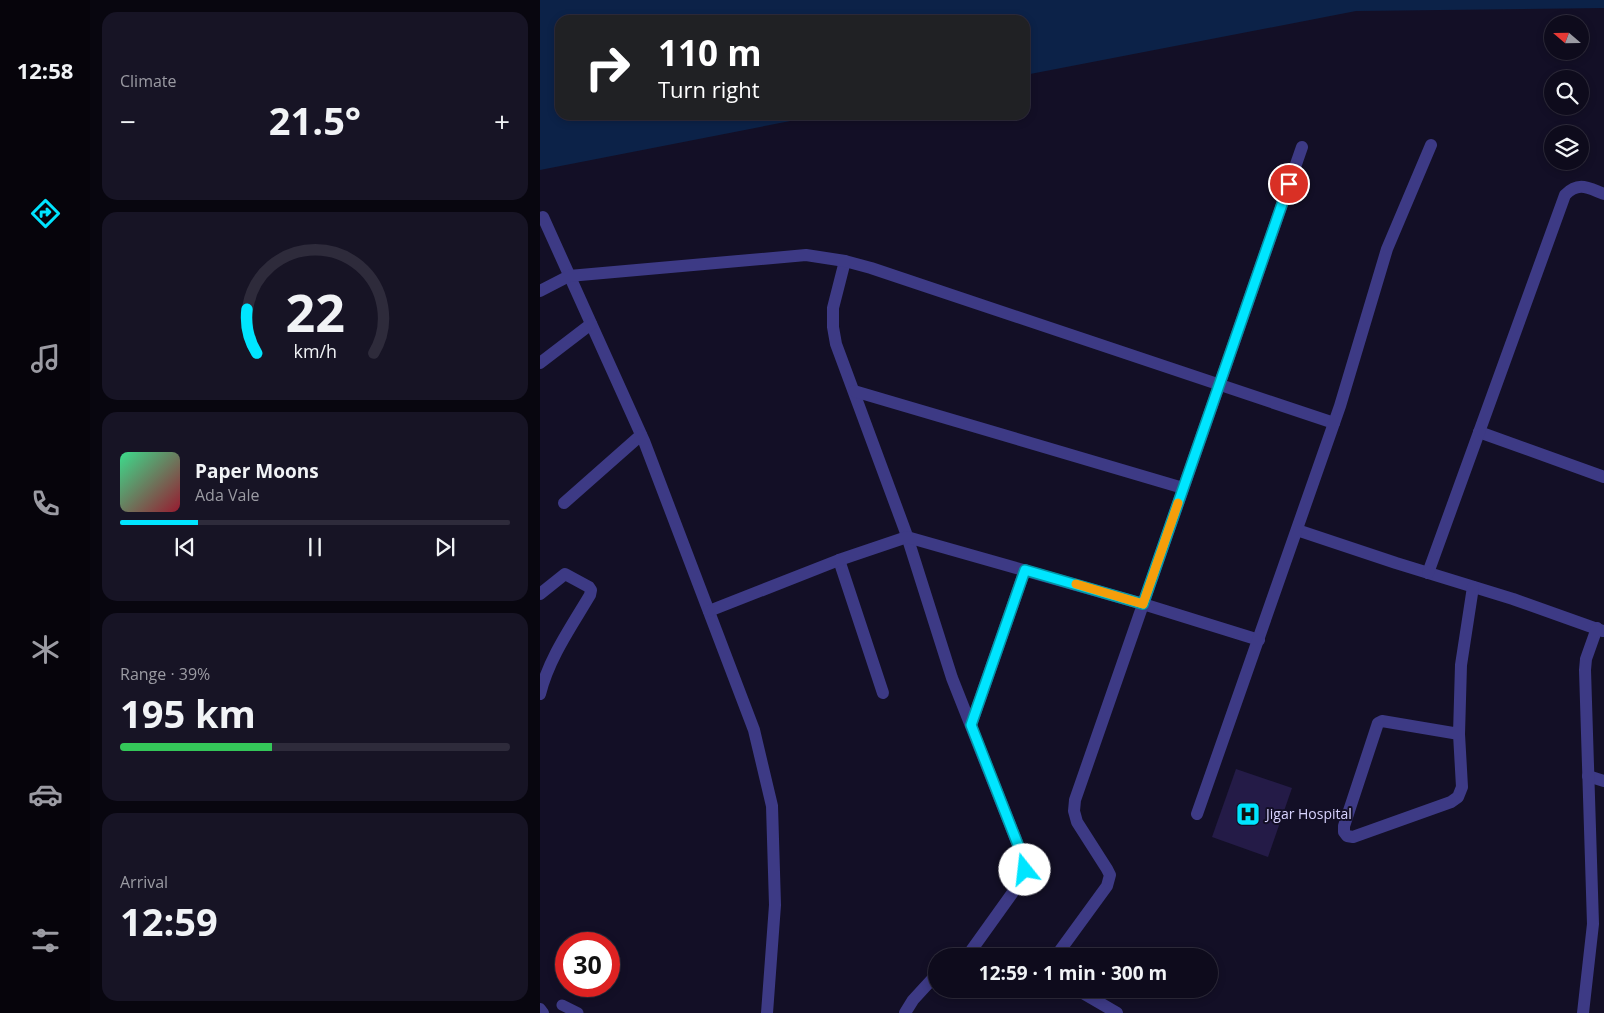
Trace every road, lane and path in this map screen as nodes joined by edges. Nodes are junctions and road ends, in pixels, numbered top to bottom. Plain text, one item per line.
1 (1432, 145) dead end
2 (1302, 147) dead end
3 (1604, 194) edge
4 (543, 217) dead end
5 (845, 262) junction
6 (569, 276) junction
7 (540, 291) edge
8 (591, 324) junction
9 (540, 363) edge
10 (1220, 384) junction
11 (854, 391) junction
12 (1334, 423) junction
13 (1479, 432) junction
14 (641, 435) junction
15 (1604, 477) edge
16 (1183, 488) junction
17 (564, 504) dead end
18 (1297, 530) junction
19 (907, 537) junction
20 (838, 560) junction
21 (1025, 570) junction
22 (1428, 573) junction
23 (1473, 587) junction
24 (540, 594) edge
25 (1143, 604) junction
26 (709, 611) junction
27 (1600, 630) edge
28 (1259, 640) junction
29 (883, 693) dead end
30 (540, 694) edge
31 (971, 725) junction
32 (1459, 734) junction
33 (1588, 776) junction
34 (1604, 780) edge
35 (1197, 814) dead end
36 (1599, 924) edge
37 (971, 948) edge
38 (1062, 948) edge
39 (928, 984) edge
40 (1091, 998) edge
41 (562, 1006) dead end
42 (540, 1009) edge
43 (543, 1013) edge
44 (578, 1013) edge
45 (767, 1013) edge
46 (905, 1013) edge
47 (1117, 1013) edge
48 (1583, 1013) edge

1 - 12 street
2 - 10 street
3 - 13 street
4 - 6 street
5 - 6 street
5 - 10 street
5 - 11 street
6 - 7 street
6 - 8 street
8 - 9 street
8 - 14 street
10 - 12 street
10 - 16 street
11 - 16 street
11 - 19 street
12 - 18 street
13 - 15 street
13 - 22 street
14 - 17 street
14 - 26 street
16 - 25 street
18 - 22 street
18 - 28 street
19 - 20 street
19 - 21 street
19 - 31 street
20 - 26 street
20 - 29 street
21 - 25 street
21 - 31 street
22 - 23 street
23 - 27 street
23 - 32 street
24 - 30 street
25 - 28 street
25 - 38 street
26 - 45 street
27 - 33 street
28 - 35 street
31 - 37 street
32 - 32 street
33 - 34 street
33 - 36 street
36 - 48 street
39 - 46 street
40 - 47 street
41 - 44 lane
42 - 43 street

